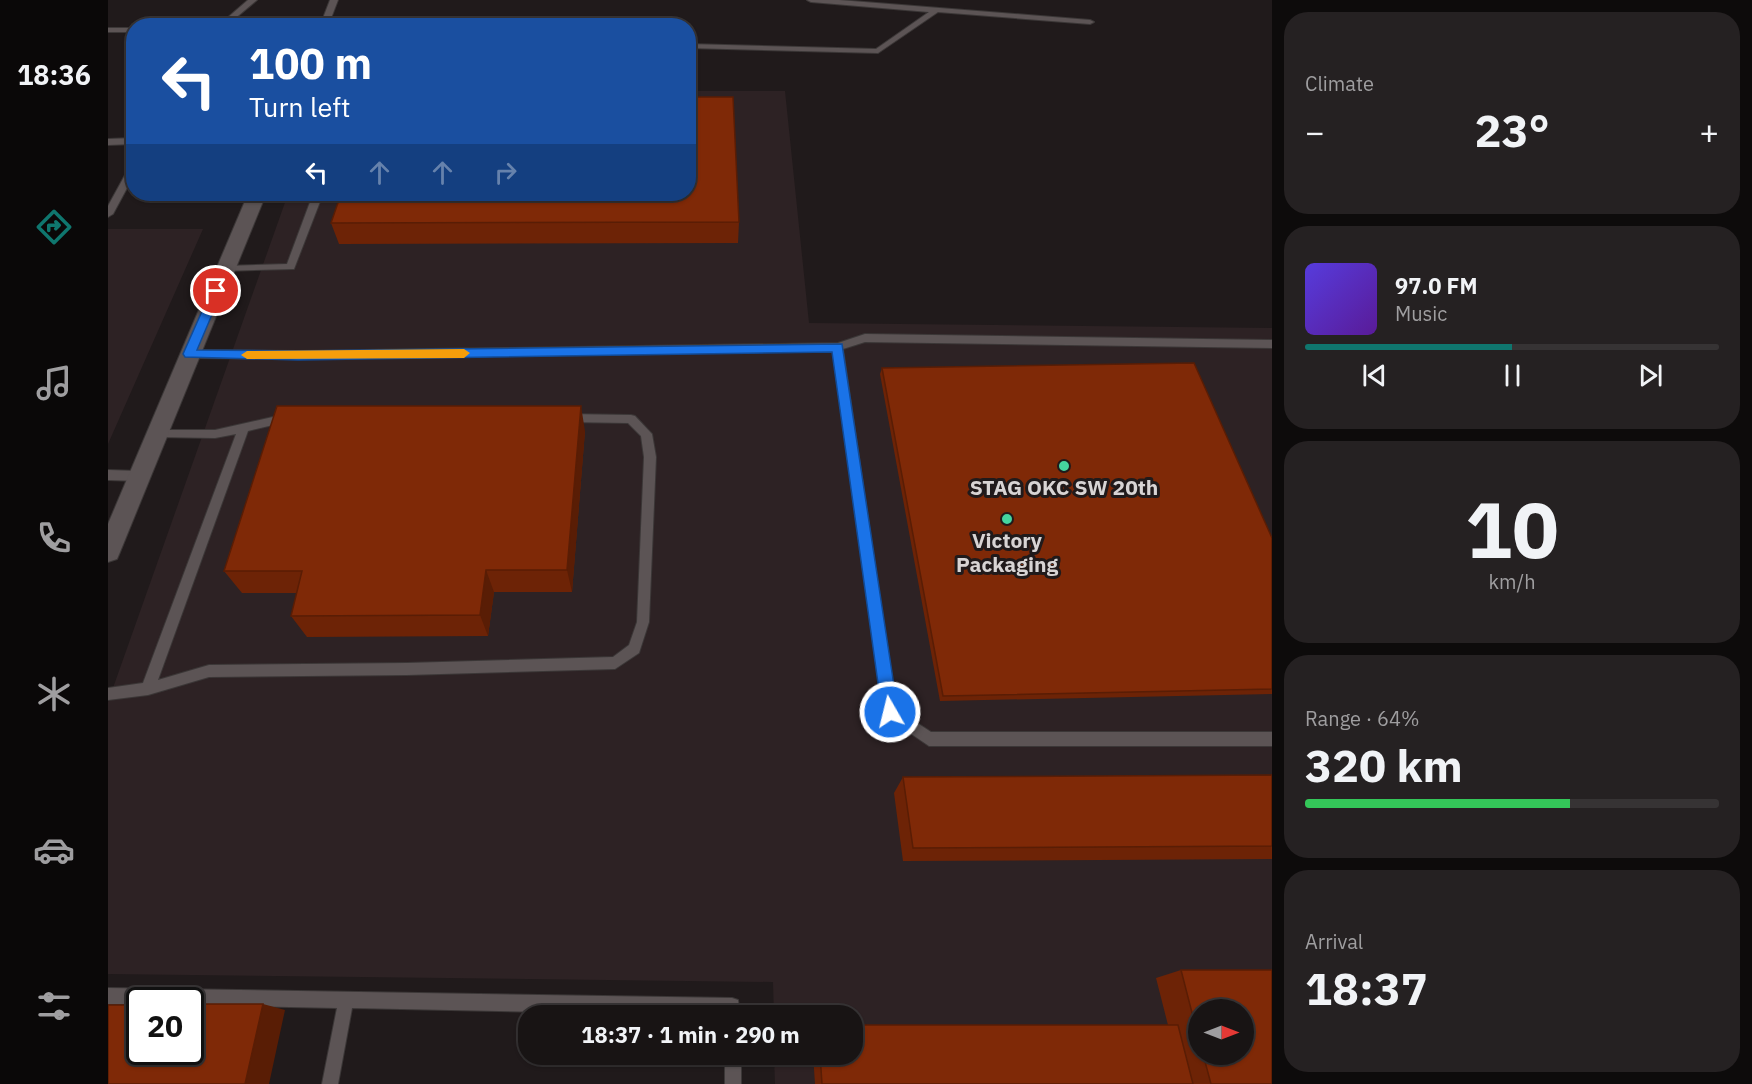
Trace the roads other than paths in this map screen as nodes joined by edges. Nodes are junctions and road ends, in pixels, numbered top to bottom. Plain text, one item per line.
1 (253, 0) edge
2 (334, 0) edge
3 (811, 0) edge
4 (936, 10) junction
5 (231, 18) edge
6 (327, 18) edge
7 (1090, 22) dead end
8 (108, 30) edge
9 (126, 30) edge
10 (696, 46) edge
11 (126, 141) edge
12 (108, 142) edge
13 (126, 182) edge
14 (254, 201) edge
15 (315, 201) edge
16 (108, 214) edge
17 (225, 269) junction
18 (1272, 344) edge
19 (838, 347) junction
20 (189, 354) junction
21 (298, 418) edge
22 (550, 418) edge
23 (243, 429) junction
24 (156, 433) junction
25 (108, 475) edge
26 (138, 476) junction
27 (108, 552) edge
28 (148, 689) junction
29 (108, 694) edge
30 (1272, 740) edge
31 (108, 996) edge
32 (346, 999) junction
33 (677, 1005) edge
34 (733, 1065) edge
35 (330, 1084) edge
36 (734, 1084) edge

1 - 5 lane
2 - 6 lane
3 - 4 lane
4 - 7 lane
4 - 10 lane
8 - 9 lane
11 - 12 lane
13 - 16 lane
14 - 17 street
15 - 17 lane
17 - 20 street
18 - 19 lane
19 - 20 lane
19 - 30 lane
20 - 24 street
21 - 23 lane
22 - 28 lane
23 - 24 lane
23 - 28 lane
24 - 26 street
25 - 26 lane
26 - 27 street
28 - 29 lane
31 - 32 lane
32 - 33 lane
32 - 35 lane
34 - 36 lane

